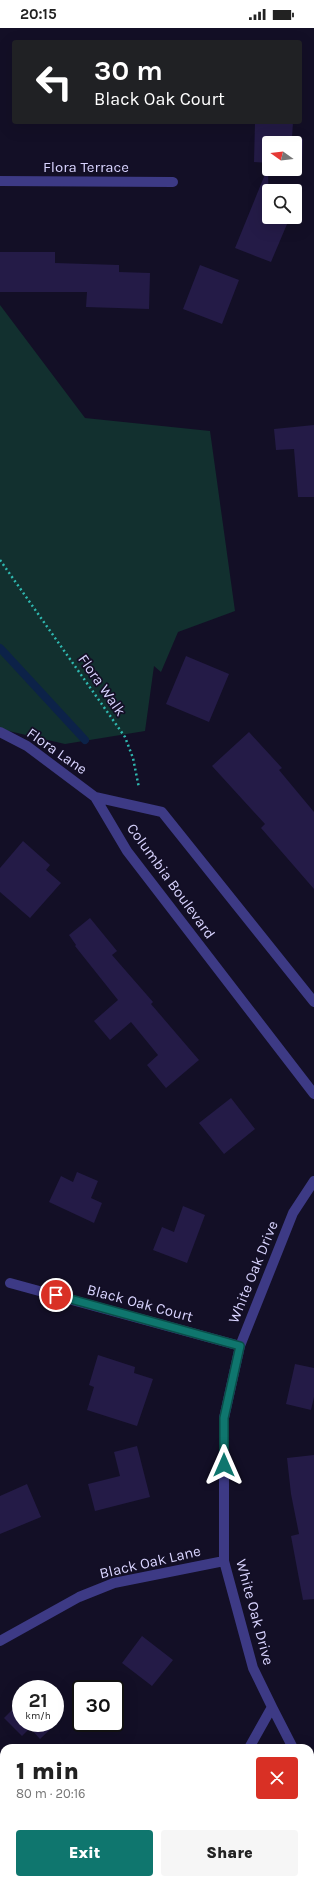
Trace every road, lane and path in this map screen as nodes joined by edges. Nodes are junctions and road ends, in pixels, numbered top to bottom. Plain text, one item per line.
1 (0, 181) edge
2 (173, 182) dead end
3 (0, 560) edge
4 (0, 732) edge
5 (95, 797) junction
6 (136, 806) junction
7 (314, 1002) edge
8 (314, 1094) edge
9 (314, 1181) edge
10 (10, 1282) dead end
11 (240, 1346) junction
12 (224, 1560) junction
13 (0, 1641) edge
14 (272, 1707) junction
15 (251, 1744) edge
16 (291, 1744) edge

1 - 2 street, Flora Terrace
3 - 6 path, Flora Walk
4 - 5 street, Flora Lane
5 - 6 street, Columbia Boulevard
5 - 8 street, Columbia Boulevard
6 - 7 street, Columbia Boulevard
9 - 11 street, White Oak Drive
10 - 11 street, Black Oak Court
11 - 12 street, White Oak Drive
12 - 13 street, Black Oak Lane
12 - 14 street, White Oak Drive
14 - 15 street
14 - 16 street, White Oak Drive

